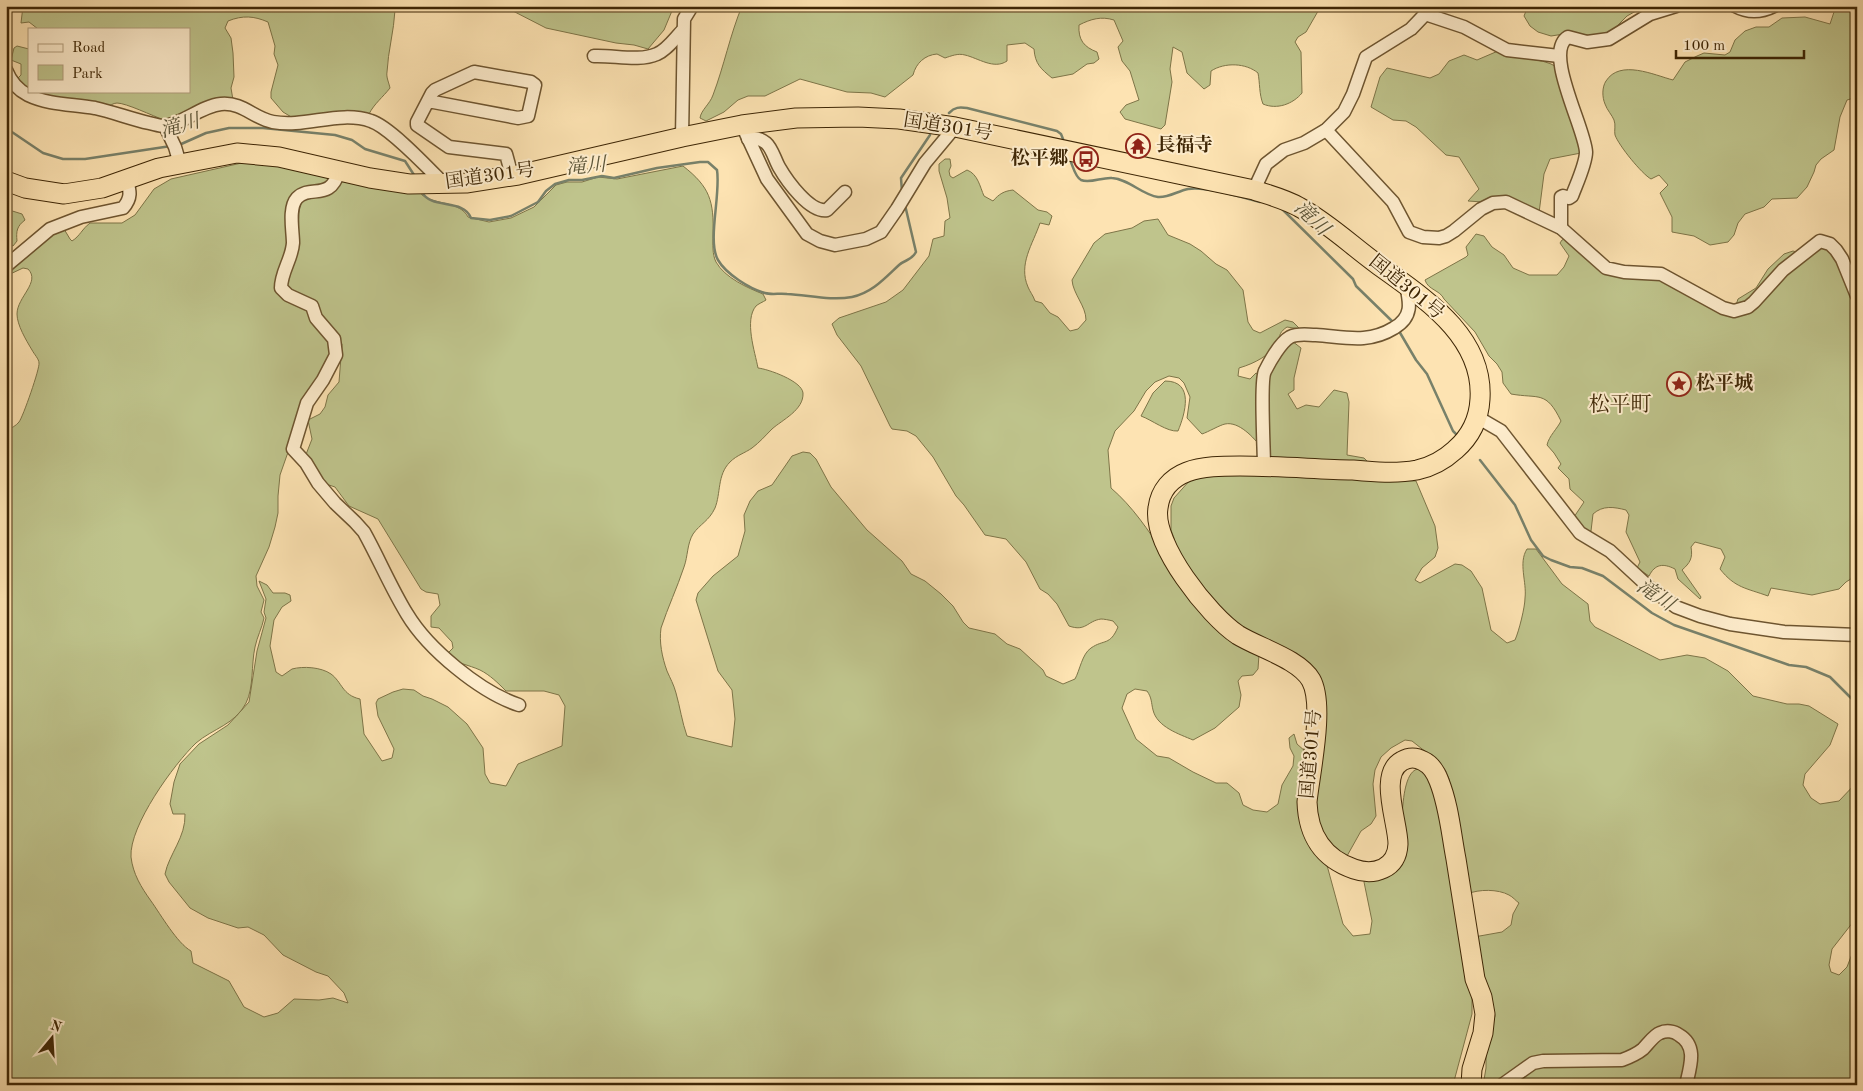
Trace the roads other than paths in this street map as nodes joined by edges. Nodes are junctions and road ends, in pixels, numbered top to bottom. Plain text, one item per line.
1 (692, 6) edge
2 (1676, 6) edge
3 (1735, 6) edge
4 (1774, 6) edge
5 (1429, 10) edge
6 (683, 30) junction
7 (594, 56) dead end
8 (1559, 56) junction
9 (6, 70) edge
10 (428, 101) junction
11 (956, 127) junction
12 (167, 130) junction
13 (1326, 130) junction
14 (745, 132) junction
15 (682, 137) junction
16 (177, 156) junction
17 (339, 171) junction
18 (512, 176) junction
19 (126, 180) junction
20 (6, 181) edge
21 (427, 184) junction
22 (1254, 190) junction
23 (845, 192) dead end
24 (1561, 228) junction
25 (6, 266) edge
26 (1406, 285) junction
27 (1857, 296) edge
28 (1477, 417) junction
29 (1264, 466) junction
30 (1857, 635) edge
31 (519, 705) dead end
32 (1471, 1085) edge
33 (1502, 1085) edge
34 (1686, 1085) edge

1 - 6 street
2 - 8 street
3 - 4 street
5 - 8 street
5 - 13 street
6 - 7 street
6 - 15 street
8 - 24 street
9 - 12 street
10 - 10 street
10 - 18 street
11 - 14 highway, 国道301号
11 - 14 street
11 - 22 highway, 国道301号
12 - 16 street
12 - 21 street
13 - 22 street
13 - 24 street
14 - 15 highway, 国道301号
14 - 23 street
15 - 18 highway, 国道301号
16 - 17 highway, 国道301号
16 - 19 highway, 国道301号
17 - 21 highway, 国道301号
17 - 31 street
18 - 21 highway, 国道301号
19 - 20 highway, 国道301号
19 - 25 street
22 - 26 highway, 国道301号
24 - 27 street
26 - 28 highway, 国道301号
26 - 29 street
28 - 29 highway, 国道301号
28 - 30 street
29 - 32 highway, 国道301号
33 - 34 street

